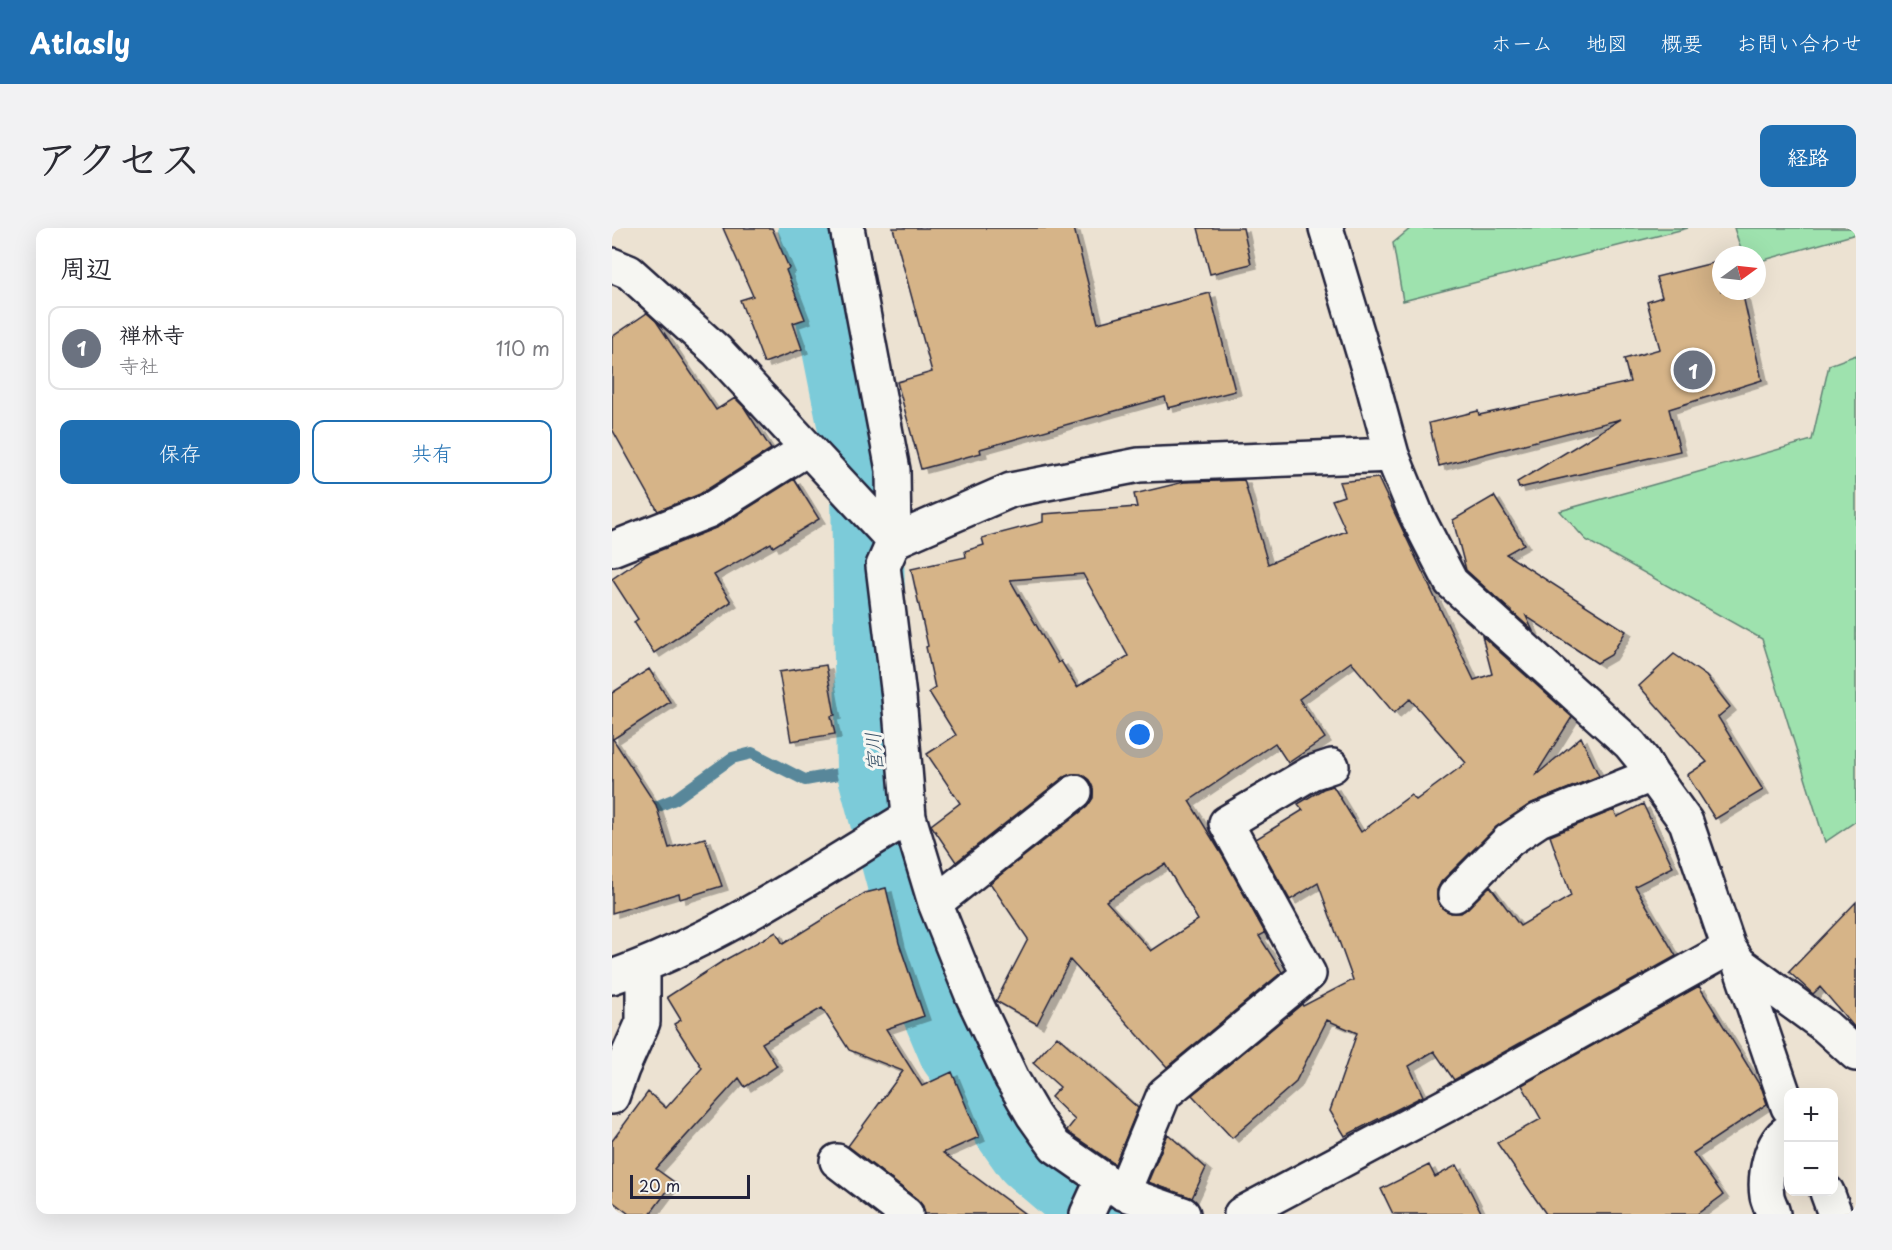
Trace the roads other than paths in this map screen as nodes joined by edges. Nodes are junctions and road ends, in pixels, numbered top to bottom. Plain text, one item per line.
1 (847, 228) edge
2 (1326, 228) edge
3 (612, 265) edge
4 (807, 449) junction
5 (1392, 455) junction
6 (894, 541) junction
7 (612, 549) edge
8 (1332, 766) dead end
9 (1652, 776) junction
10 (1075, 792) dead end
11 (909, 817) junction
12 (1455, 895) dead end
13 (935, 903) junction
14 (1734, 955) junction
15 (643, 966) junction
16 (612, 977) edge
17 (1856, 1054) edge
18 (1784, 1096) edge
19 (612, 1097) edge
20 (1784, 1134) edge
21 (837, 1161) dead end
22 (1113, 1186) junction
23 (1829, 1196) edge
24 (906, 1214) edge
25 (1087, 1214) edge
26 (1183, 1214) edge
27 (1241, 1214) edge
28 (1773, 1214) edge
29 (1835, 1214) edge

1 - 6 street
2 - 5 street
3 - 4 street
4 - 6 street
4 - 7 street
5 - 6 street
5 - 9 street
6 - 11 street
8 - 22 street
9 - 12 street
9 - 14 street
10 - 13 street
11 - 13 street
11 - 15 street
13 - 22 street
14 - 17 street
14 - 18 street
14 - 27 street
15 - 16 street
15 - 19 street
20 - 28 street
21 - 24 street
22 - 25 street
22 - 26 street
23 - 29 street

